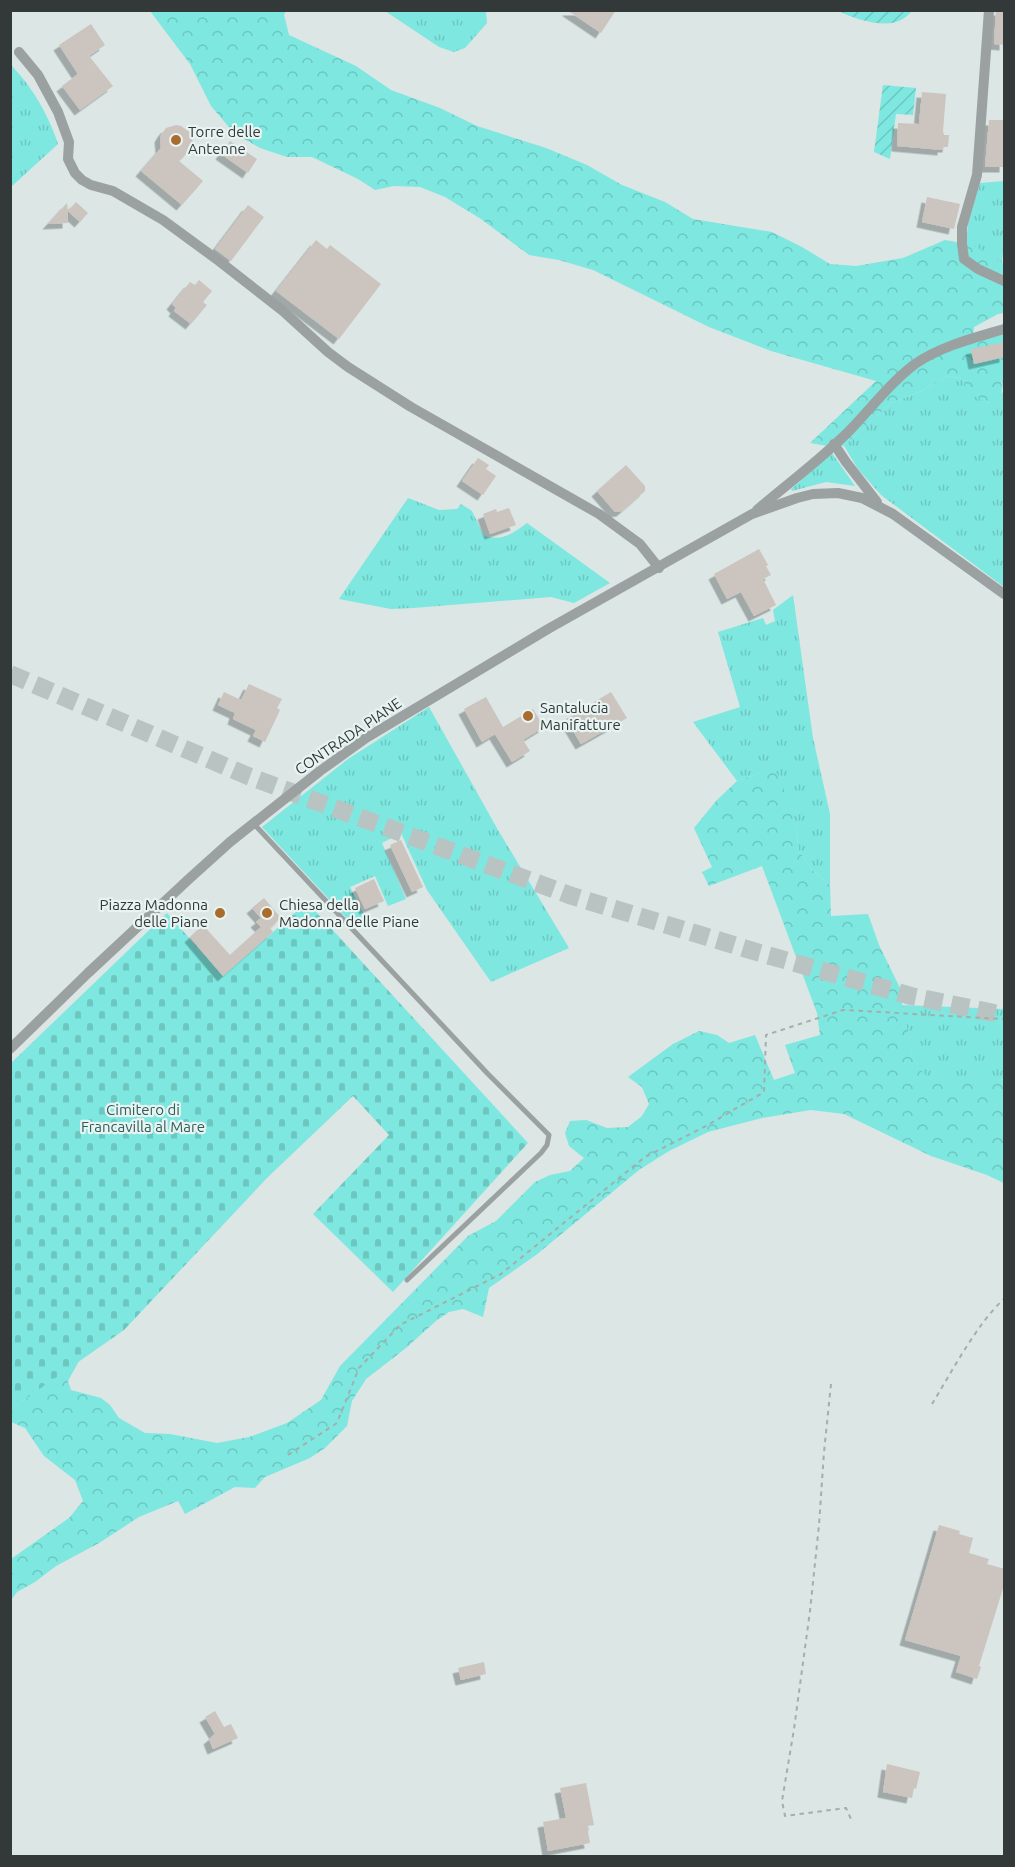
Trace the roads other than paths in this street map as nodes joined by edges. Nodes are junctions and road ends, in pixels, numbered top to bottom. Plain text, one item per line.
1 (989, 10) edge
2 (19, 52) dead end
3 (1005, 281) edge
4 (1005, 330) edge
5 (834, 444) junction
6 (879, 505) junction
7 (752, 514) junction
8 (659, 568) junction
9 (1005, 594) edge
10 (254, 824) junction
11 (10, 1049) edge
12 (407, 1280) dead end

1 - 3 street
2 - 8 street
4 - 5 street
5 - 6 street
5 - 7 street
6 - 7 street
6 - 9 street
7 - 8 street, CONTRADA PIANE
8 - 10 street, CONTRADA PIANE
10 - 11 street, CONTRADA PIANE
10 - 12 lane

